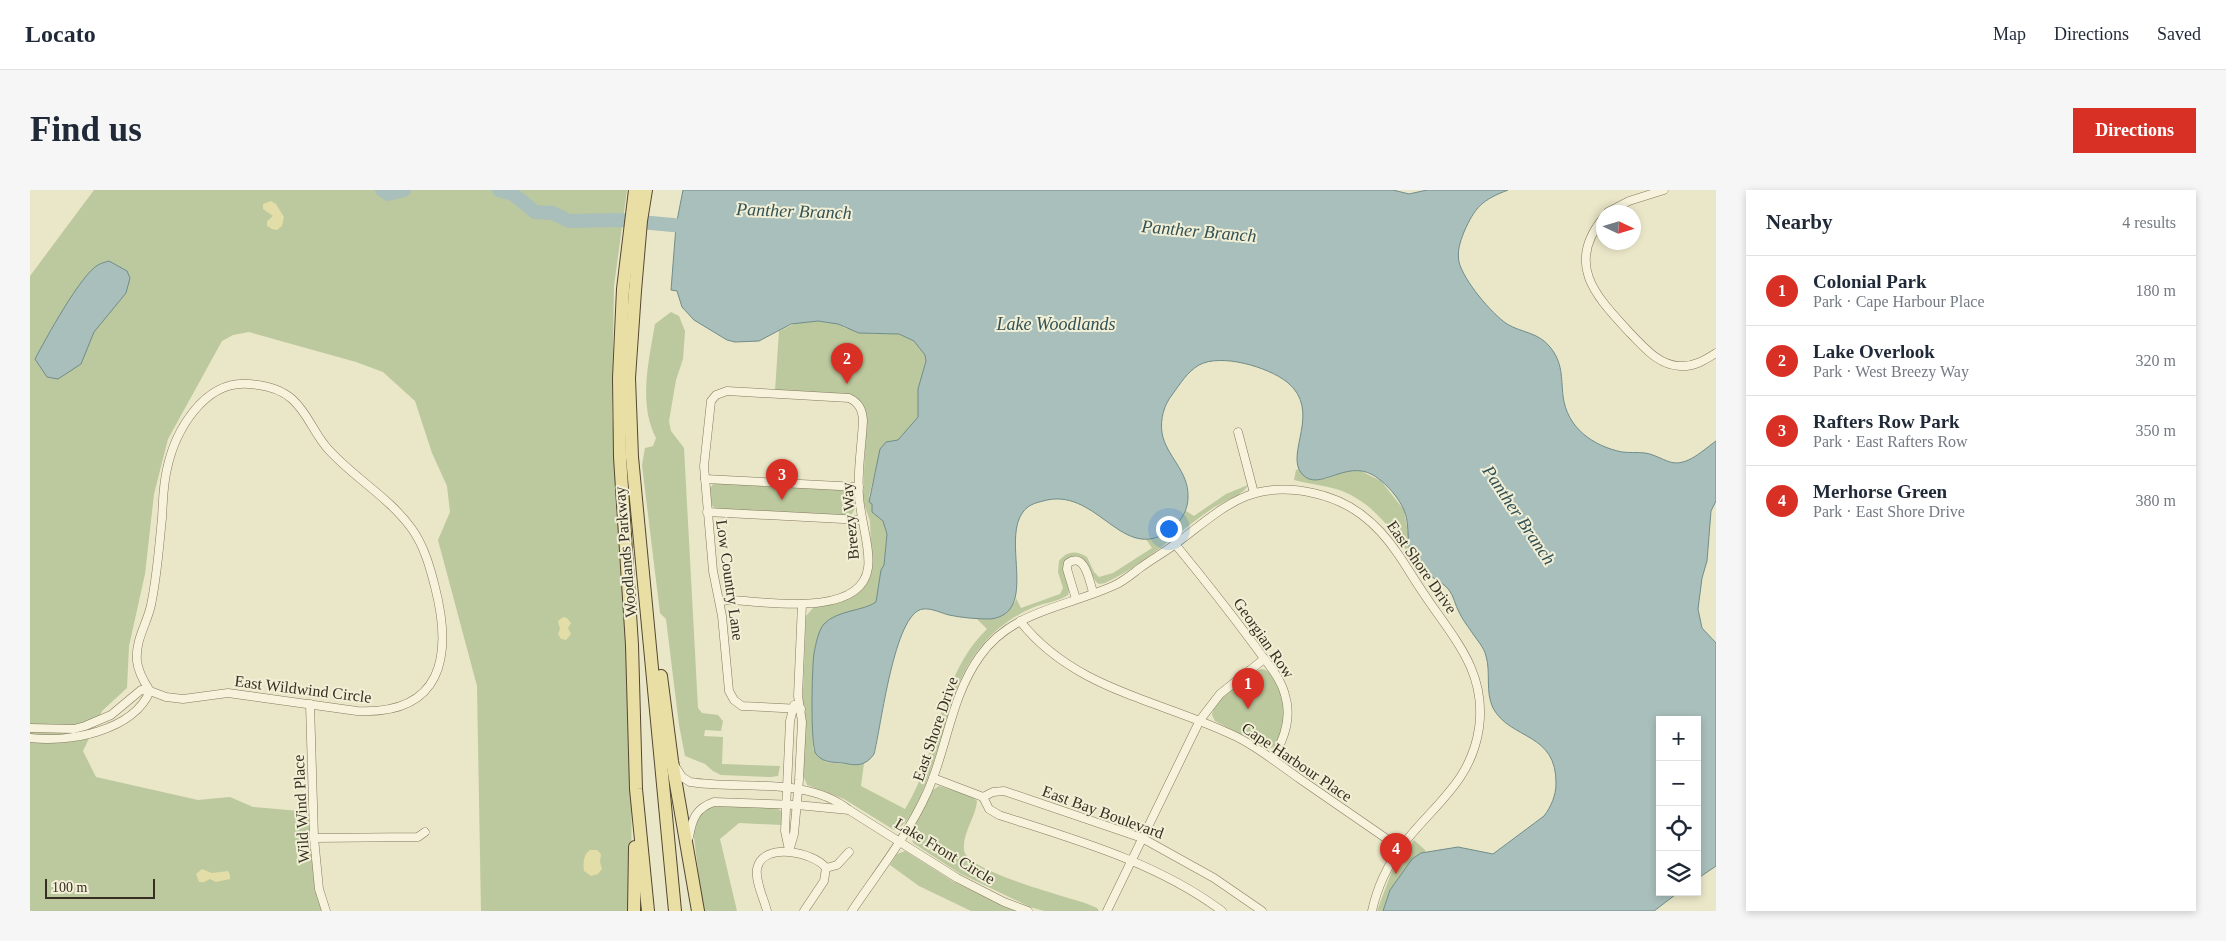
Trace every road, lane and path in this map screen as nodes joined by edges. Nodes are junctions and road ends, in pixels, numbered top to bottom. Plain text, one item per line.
1 (635, 190) edge
2 (646, 190) edge
3 (1664, 190) edge
4 (1621, 205) edge
5 (1596, 231) edge
6 (629, 290) junction
7 (1716, 353) edge
8 (716, 395) joint
9 (1238, 432) dead end
10 (705, 479) junction
11 (859, 487) junction
12 (1254, 493) junction
13 (707, 512) junction
14 (862, 520) junction
15 (639, 528) junction
16 (1175, 544) junction
17 (1094, 592) junction
18 (1076, 599) junction
19 (720, 601) junction
20 (802, 604) junction
21 (1020, 621) junction
22 (1264, 659) junction
23 (150, 691) junction
24 (310, 704) junction
25 (797, 709) junction
26 (1200, 720) junction
27 (30, 728) edge
28 (30, 738) edge
29 (1272, 759) junction
30 (672, 761) junction
31 (933, 778) junction
32 (787, 788) junction
33 (636, 789) junction
34 (798, 789) junction
35 (983, 797) junction
36 (786, 804) junction
37 (797, 804) junction
38 (849, 810) junction
39 (425, 832) dead end
40 (314, 838) junction
41 (1142, 838) junction
42 (899, 840) junction
43 (687, 845) junction
44 (1400, 848) junction
45 (789, 851) junction
46 (849, 852) dead end
47 (1132, 860) junction
48 (826, 868) junction
49 (857, 910) edge
50 (1260, 910) edge
51 (326, 911) edge
52 (634, 911) edge
53 (648, 911) edge
54 (675, 911) edge
55 (698, 911) edge
56 (767, 911) edge
57 (804, 911) edge
58 (1028, 911) edge
59 (1107, 911) edge
60 (1222, 911) edge
61 (1372, 911) edge

1 - 6 main road, Woodlands Parkway
2 - 6 main road, Woodlands Parkway
3 - 4 street
5 - 7 street
6 - 15 main road, Woodlands Parkway
6 - 33 main road, Woodlands Parkway
8 - 10 street, Low Country Lane
8 - 11 street, Breezy Way
9 - 12 street
10 - 11 street
10 - 13 street, Low Country Lane
11 - 14 street, Breezy Way
12 - 16 street, East Shore Drive
12 - 44 street, East Shore Drive
13 - 14 street
13 - 19 street, Low Country Lane
14 - 20 street, Breezy Way
15 - 30 main road
15 - 54 main road, Woodlands Parkway
16 - 17 street, East Shore Drive
16 - 22 street, Georgian Row
17 - 18 street, East Shore Drive
17 - 18 street
18 - 21 street, East Shore Drive
19 - 20 street
19 - 25 street, Low Country Lane
20 - 25 street
21 - 26 street, Cape Harbour Place
21 - 31 street, East Shore Drive
22 - 26 street
22 - 29 street, Georgian Row
23 - 24 street, East Wildwind Circle
23 - 24 street, East Wildwind Circle
23 - 27 street
23 - 28 street
24 - 40 street, Wild Wind Place
25 - 32 street
25 - 34 street
26 - 29 street, Cape Harbour Place
26 - 41 street
29 - 44 street, Cape Harbour Place
30 - 32 street, Lake Front Circle
30 - 43 main road
31 - 35 street
31 - 42 street, East Shore Drive
32 - 34 street, Lake Front Circle
32 - 36 street
33 - 52 main road
33 - 53 main road, Woodlands Parkway
34 - 37 street
34 - 38 street, Lake Front Circle
35 - 41 street, East Bay Boulevard
35 - 47 street
36 - 37 street, Lake Front Circle
36 - 43 street, Lake Front Circle
36 - 45 street
37 - 38 street, Lake Front Circle
37 - 45 street
38 - 42 street, Lake Front Circle
39 - 40 street
40 - 51 street, Wild Wind Place
41 - 47 street
41 - 50 street, East Bay Boulevard
42 - 49 street, East Shore Drive
42 - 58 street, Lake Front Circle
43 - 55 main road
44 - 61 street, East Shore Drive
45 - 48 street
45 - 56 street
46 - 48 street
47 - 59 street
47 - 60 street
48 - 57 street

